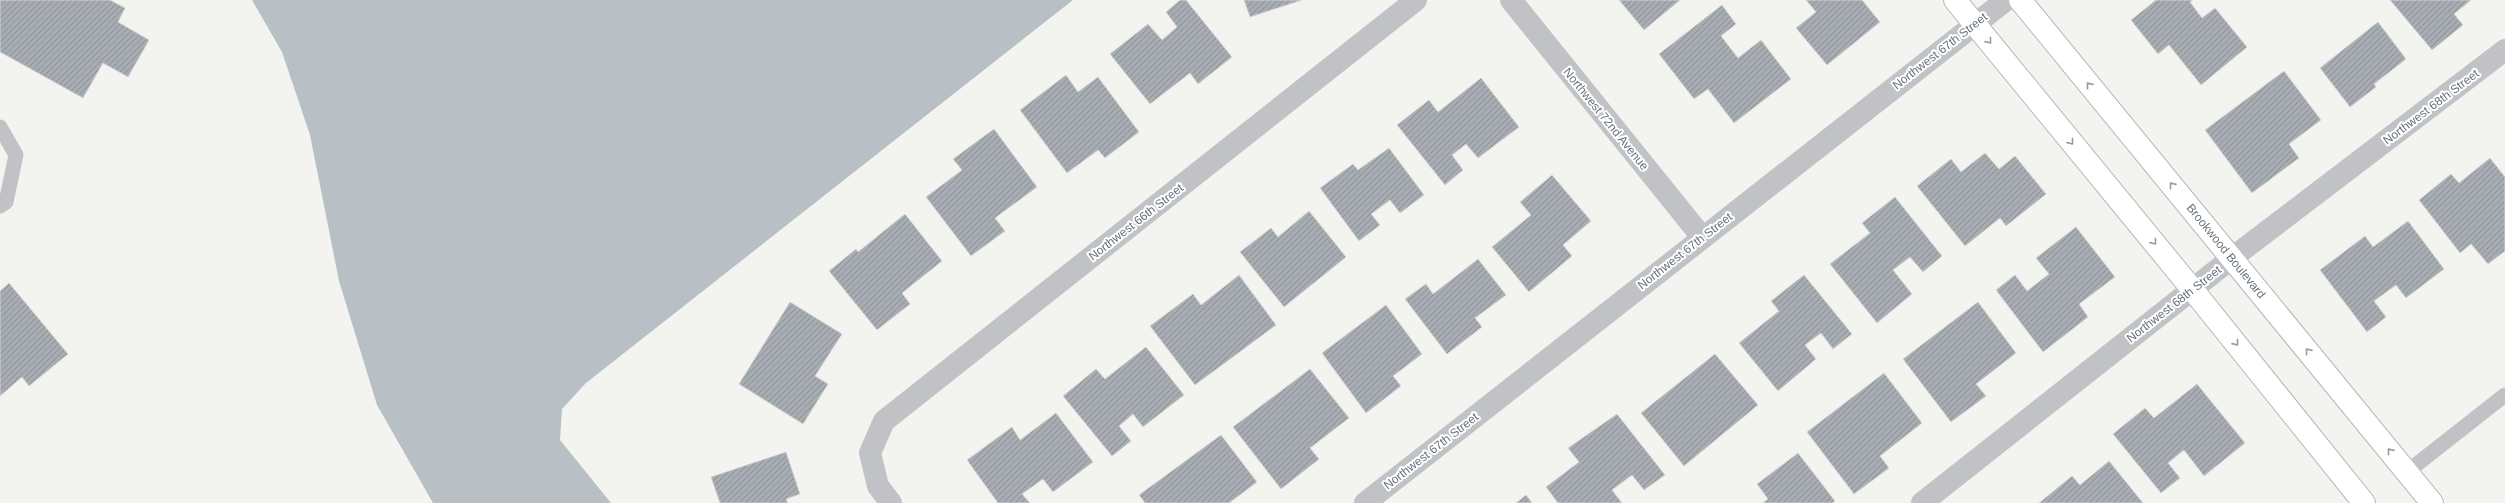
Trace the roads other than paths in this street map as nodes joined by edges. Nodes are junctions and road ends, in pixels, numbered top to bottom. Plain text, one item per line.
1 (1416, 0) edge
2 (1511, 0) edge
3 (1955, 0) edge
4 (2006, 0) edge
5 (2020, 0) edge
6 (1975, 24) junction
7 (2505, 50) edge
8 (0, 127) edge
9 (0, 206) edge
10 (1702, 238) junction
11 (2232, 258) junction
12 (2192, 289) junction
13 (2505, 395) edge
14 (2407, 472) junction
15 (2360, 502) edge
16 (891, 503) edge
17 (1365, 503) edge
18 (1922, 503) edge
19 (2432, 503) edge

1 - 16 street, Northwest 66th Street
2 - 10 street, Northwest 72nd Avenue
3 - 6 street
4 - 6 street, Northwest 67th Street
11 -> 5 street, Brookwood Boulevard
6 - 10 street, Northwest 67th Street
6 -> 12 street
7 - 11 street, Northwest 68th Street
8 - 9 lane
10 - 17 street, Northwest 67th Street
11 - 12 street, Northwest 68th Street
14 -> 11 street, Brookwood Boulevard
12 -> 15 street
12 - 18 street, Northwest 68th Street
13 - 14 lane
14 - 19 street, Brookwood Boulevard

